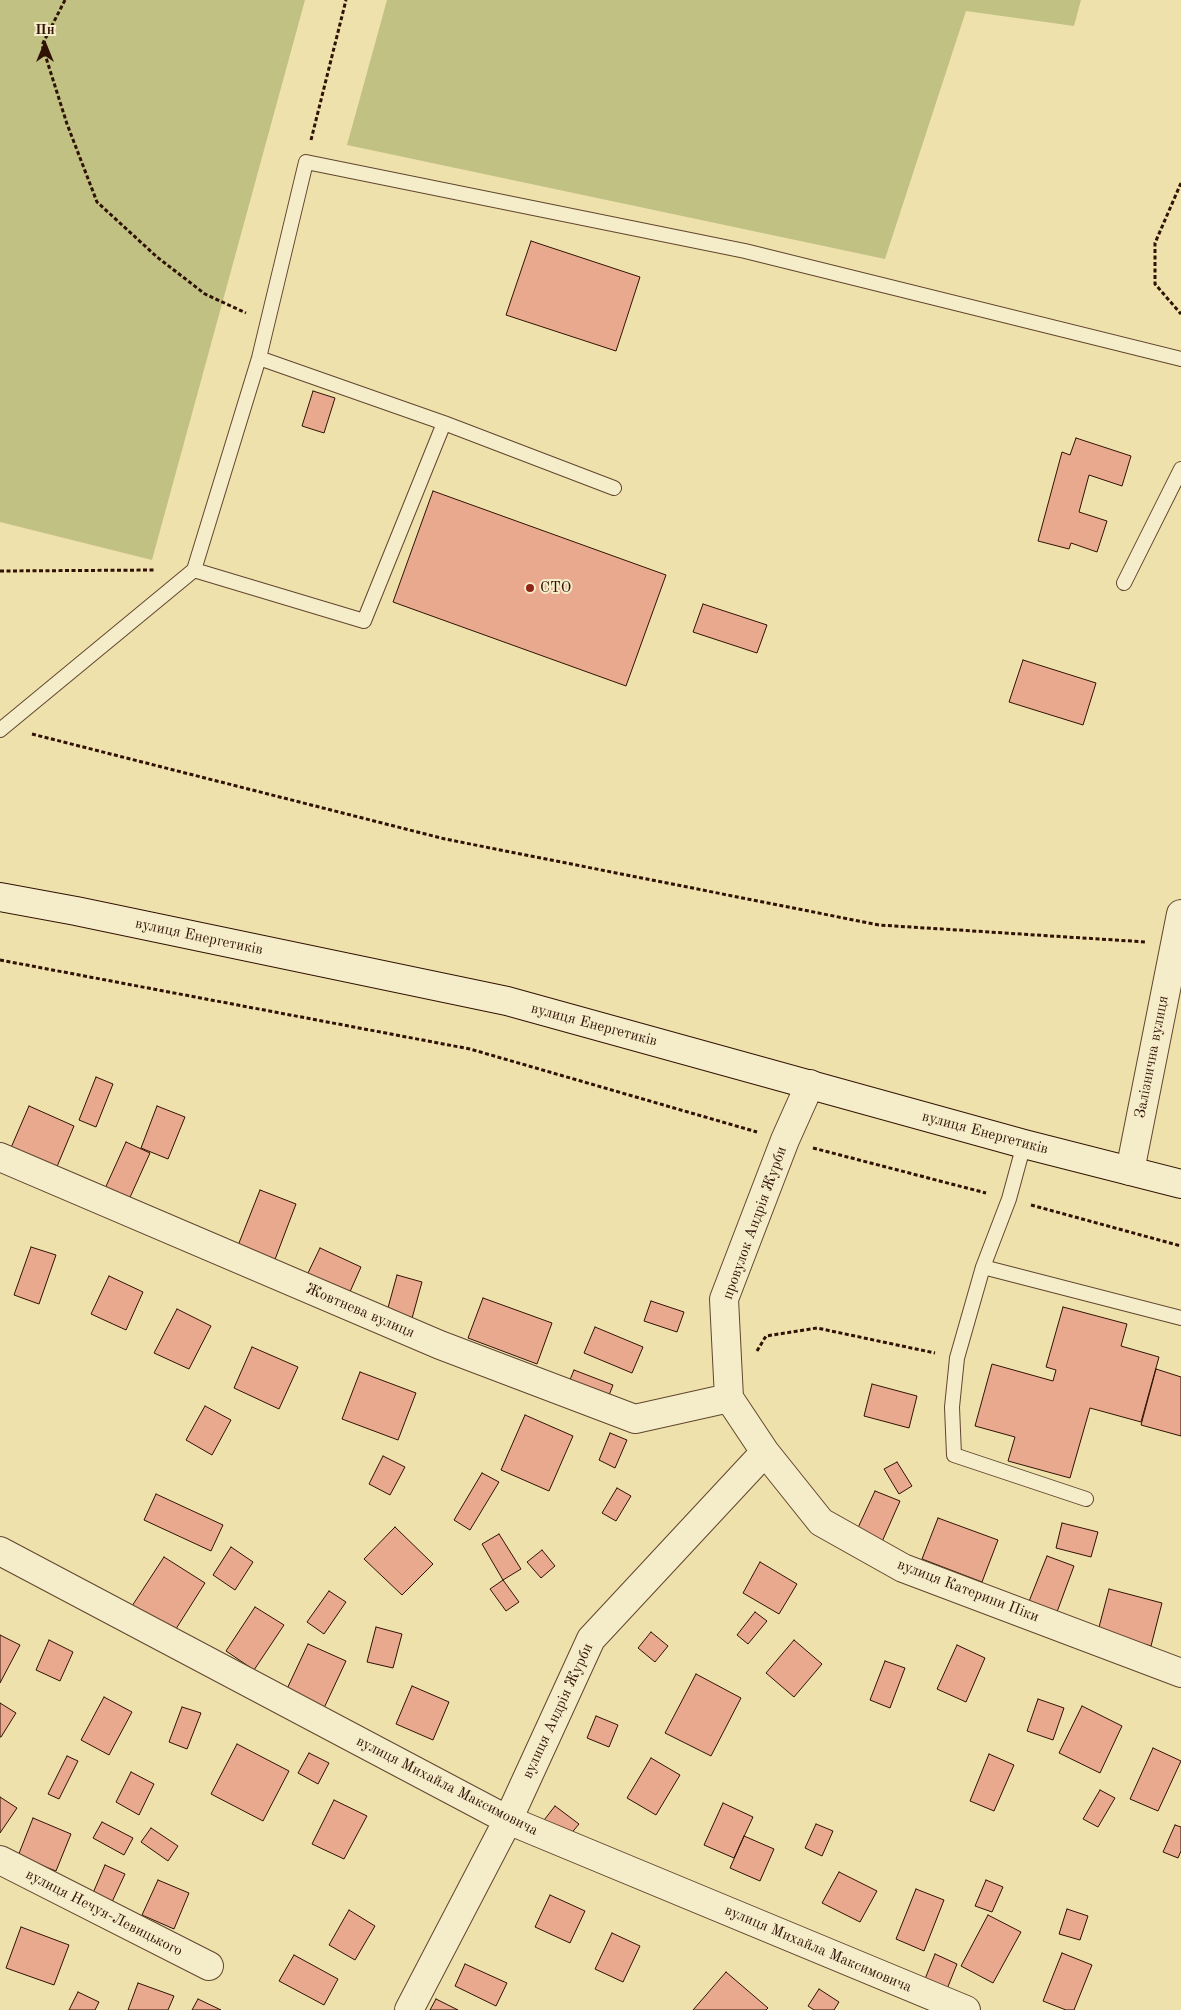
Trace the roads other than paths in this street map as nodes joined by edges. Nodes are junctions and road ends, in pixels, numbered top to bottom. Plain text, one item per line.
1 (259, 358) junction
2 (1181, 359) edge
3 (444, 423) junction
4 (1181, 469) edge
5 (614, 488) dead end
6 (194, 570) junction
7 (1124, 583) dead end
8 (2, 728) edge
9 (0, 897) edge
10 (1181, 914) edge
11 (810, 1084) junction
12 (1024, 1144) junction
13 (0, 1157) edge
14 (1130, 1171) junction
15 (1181, 1184) edge
16 (982, 1267) junction
17 (1181, 1318) edge
18 (729, 1398) junction
19 (764, 1452) junction
20 (1086, 1499) dead end
21 (0, 1551) edge
22 (1181, 1672) edge
23 (508, 1820) junction
24 (0, 1860) edge
25 (208, 1966) dead end
26 (409, 2010) edge
27 (966, 2010) edge

1 - 2 lane
1 - 3 lane
1 - 6 lane
3 - 5 lane
3 - 6 lane
4 - 7 lane
6 - 8 lane
9 - 11 street, вулиця Енергетиків
10 - 14 street, Залізнична вулиця
11 - 12 street, вулиця Енергетиків
11 - 18 street, провулок Андрія Журби
12 - 14 street, вулиця Енергетиків
12 - 16 lane
13 - 18 street, Жовтнева вулиця
14 - 15 street, вулиця Енергетиків
16 - 17 lane
16 - 20 lane
18 - 19 street, вулиця Катерини Піки
19 - 22 street, вулиця Катерини Піки
19 - 23 street, вулиця Андрія Журби
21 - 23 street, вулиця Михайла Максимовича
23 - 26 street, вулиця Андрія Журби
23 - 27 street, вулиця Михайла Максимовича
24 - 25 street, вулиця Нечуя-Левицького

